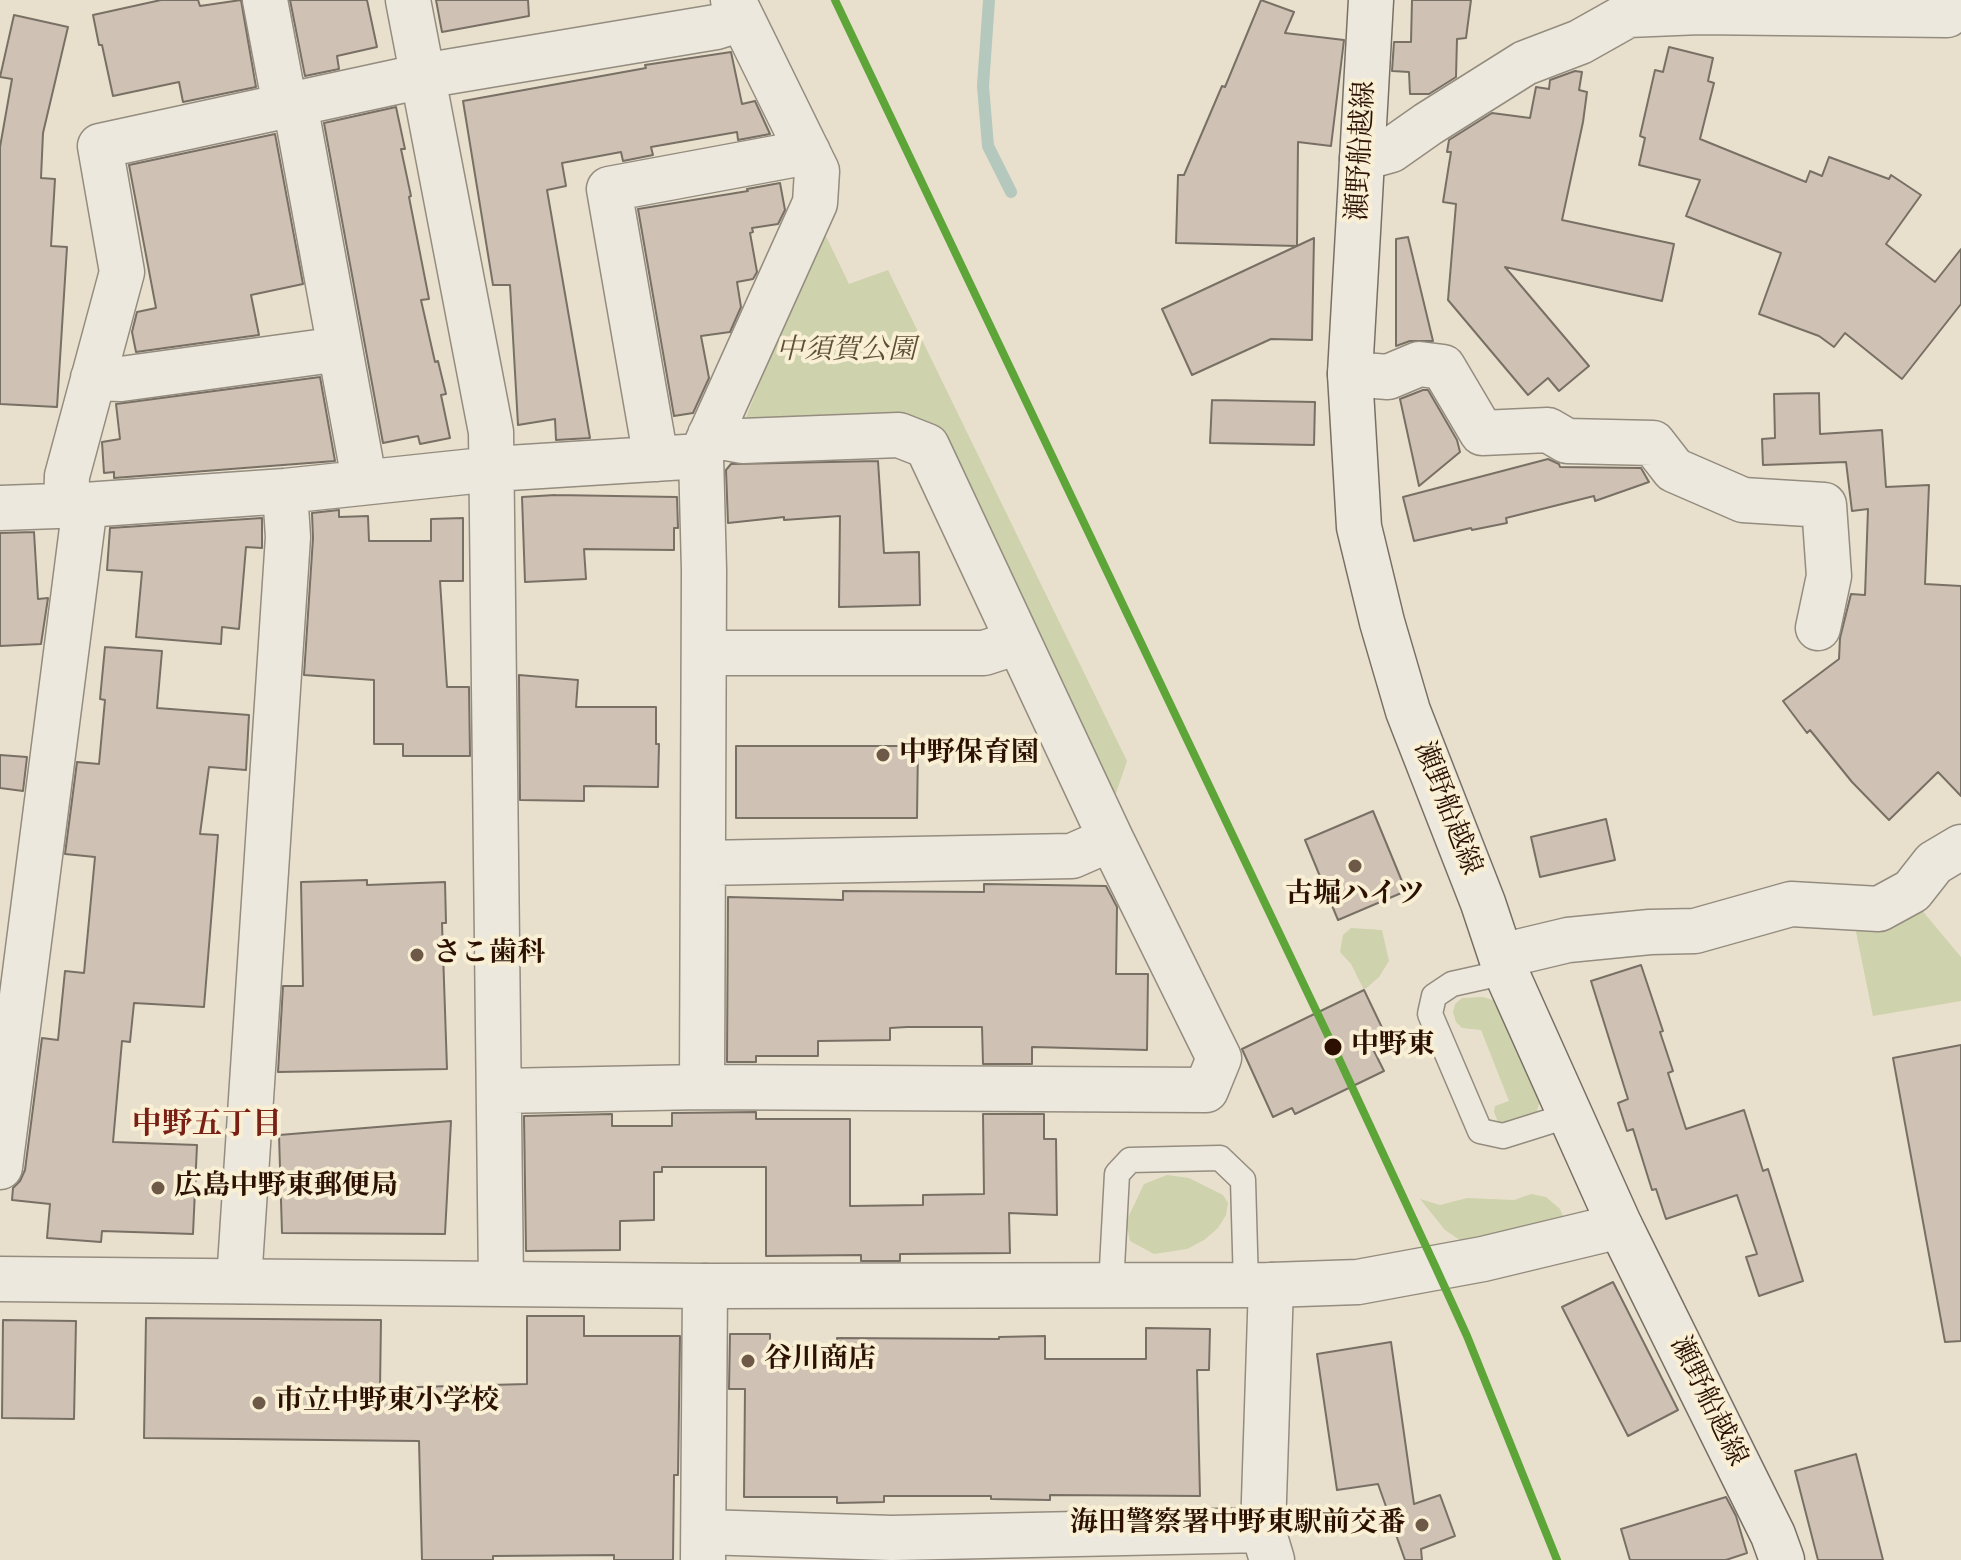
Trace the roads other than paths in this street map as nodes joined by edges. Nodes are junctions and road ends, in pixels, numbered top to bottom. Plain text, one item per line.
1 (265, 0) edge
2 (408, 0) edge
3 (1371, 0) edge
4 (1628, 8) edge
5 (737, 10) edge
6 (1947, 15) dead end
7 (423, 76) junction
8 (290, 105) junction
9 (808, 152) junction
10 (1362, 158) junction
11 (340, 349) junction
12 (1350, 374) junction
13 (93, 378) junction
14 (706, 445) junction
15 (656, 459) junction
16 (493, 469) junction
17 (360, 483) junction
18 (285, 491) junction
19 (76, 505) junction
20 (0, 508) edge
21 (1818, 628) dead end
22 (1018, 642) junction
23 (704, 653) junction
24 (1111, 839) junction
25 (1961, 847) edge
26 (703, 863) junction
27 (1504, 964) junction
28 (702, 1087) junction
29 (500, 1091) junction
30 (1570, 1115) junction
31 (0, 1167) edge
32 (1620, 1226) junction
33 (0, 1279) edge
34 (239, 1281) junction
35 (501, 1283) junction
36 (1258, 1285) junction
37 (705, 1286) junction
38 (1111, 1286) junction
39 (1267, 1545) edge
40 (704, 1546) edge
41 (1082, 1547) edge
42 (892, 1549) edge
43 (1782, 1560) edge

1 - 8 street
2 - 7 street
3 - 10 street, 瀬野船越線
4 - 6 street
4 - 10 street
5 - 7 street
5 - 9 street
7 - 8 street
7 - 16 street
8 - 11 street
8 - 13 street
9 - 14 street
9 - 15 street
10 - 12 street, 瀬野船越線
11 - 13 street
11 - 17 street
12 - 21 street
12 - 27 street, 瀬野船越線
13 - 19 street
14 - 15 street
14 - 22 street
14 - 23 street
15 - 16 street
16 - 17 street
16 - 29 street
17 - 18 street
18 - 19 street
18 - 34 street
19 - 20 street
19 - 31 street
22 - 23 street
22 - 24 street
23 - 26 street
24 - 26 street
24 - 28 street
25 - 27 street
26 - 28 street
27 - 30 street, 瀬野船越線
27 - 30 lane
28 - 29 street
29 - 35 street
30 - 32 street, 瀬野船越線
32 - 36 street
32 - 43 street, 瀬野船越線
33 - 34 street
34 - 35 street
35 - 37 street
36 - 38 street
36 - 38 lane
36 - 39 street
37 - 38 street
37 - 40 street
39 - 41 street
40 - 42 street
41 - 42 street

